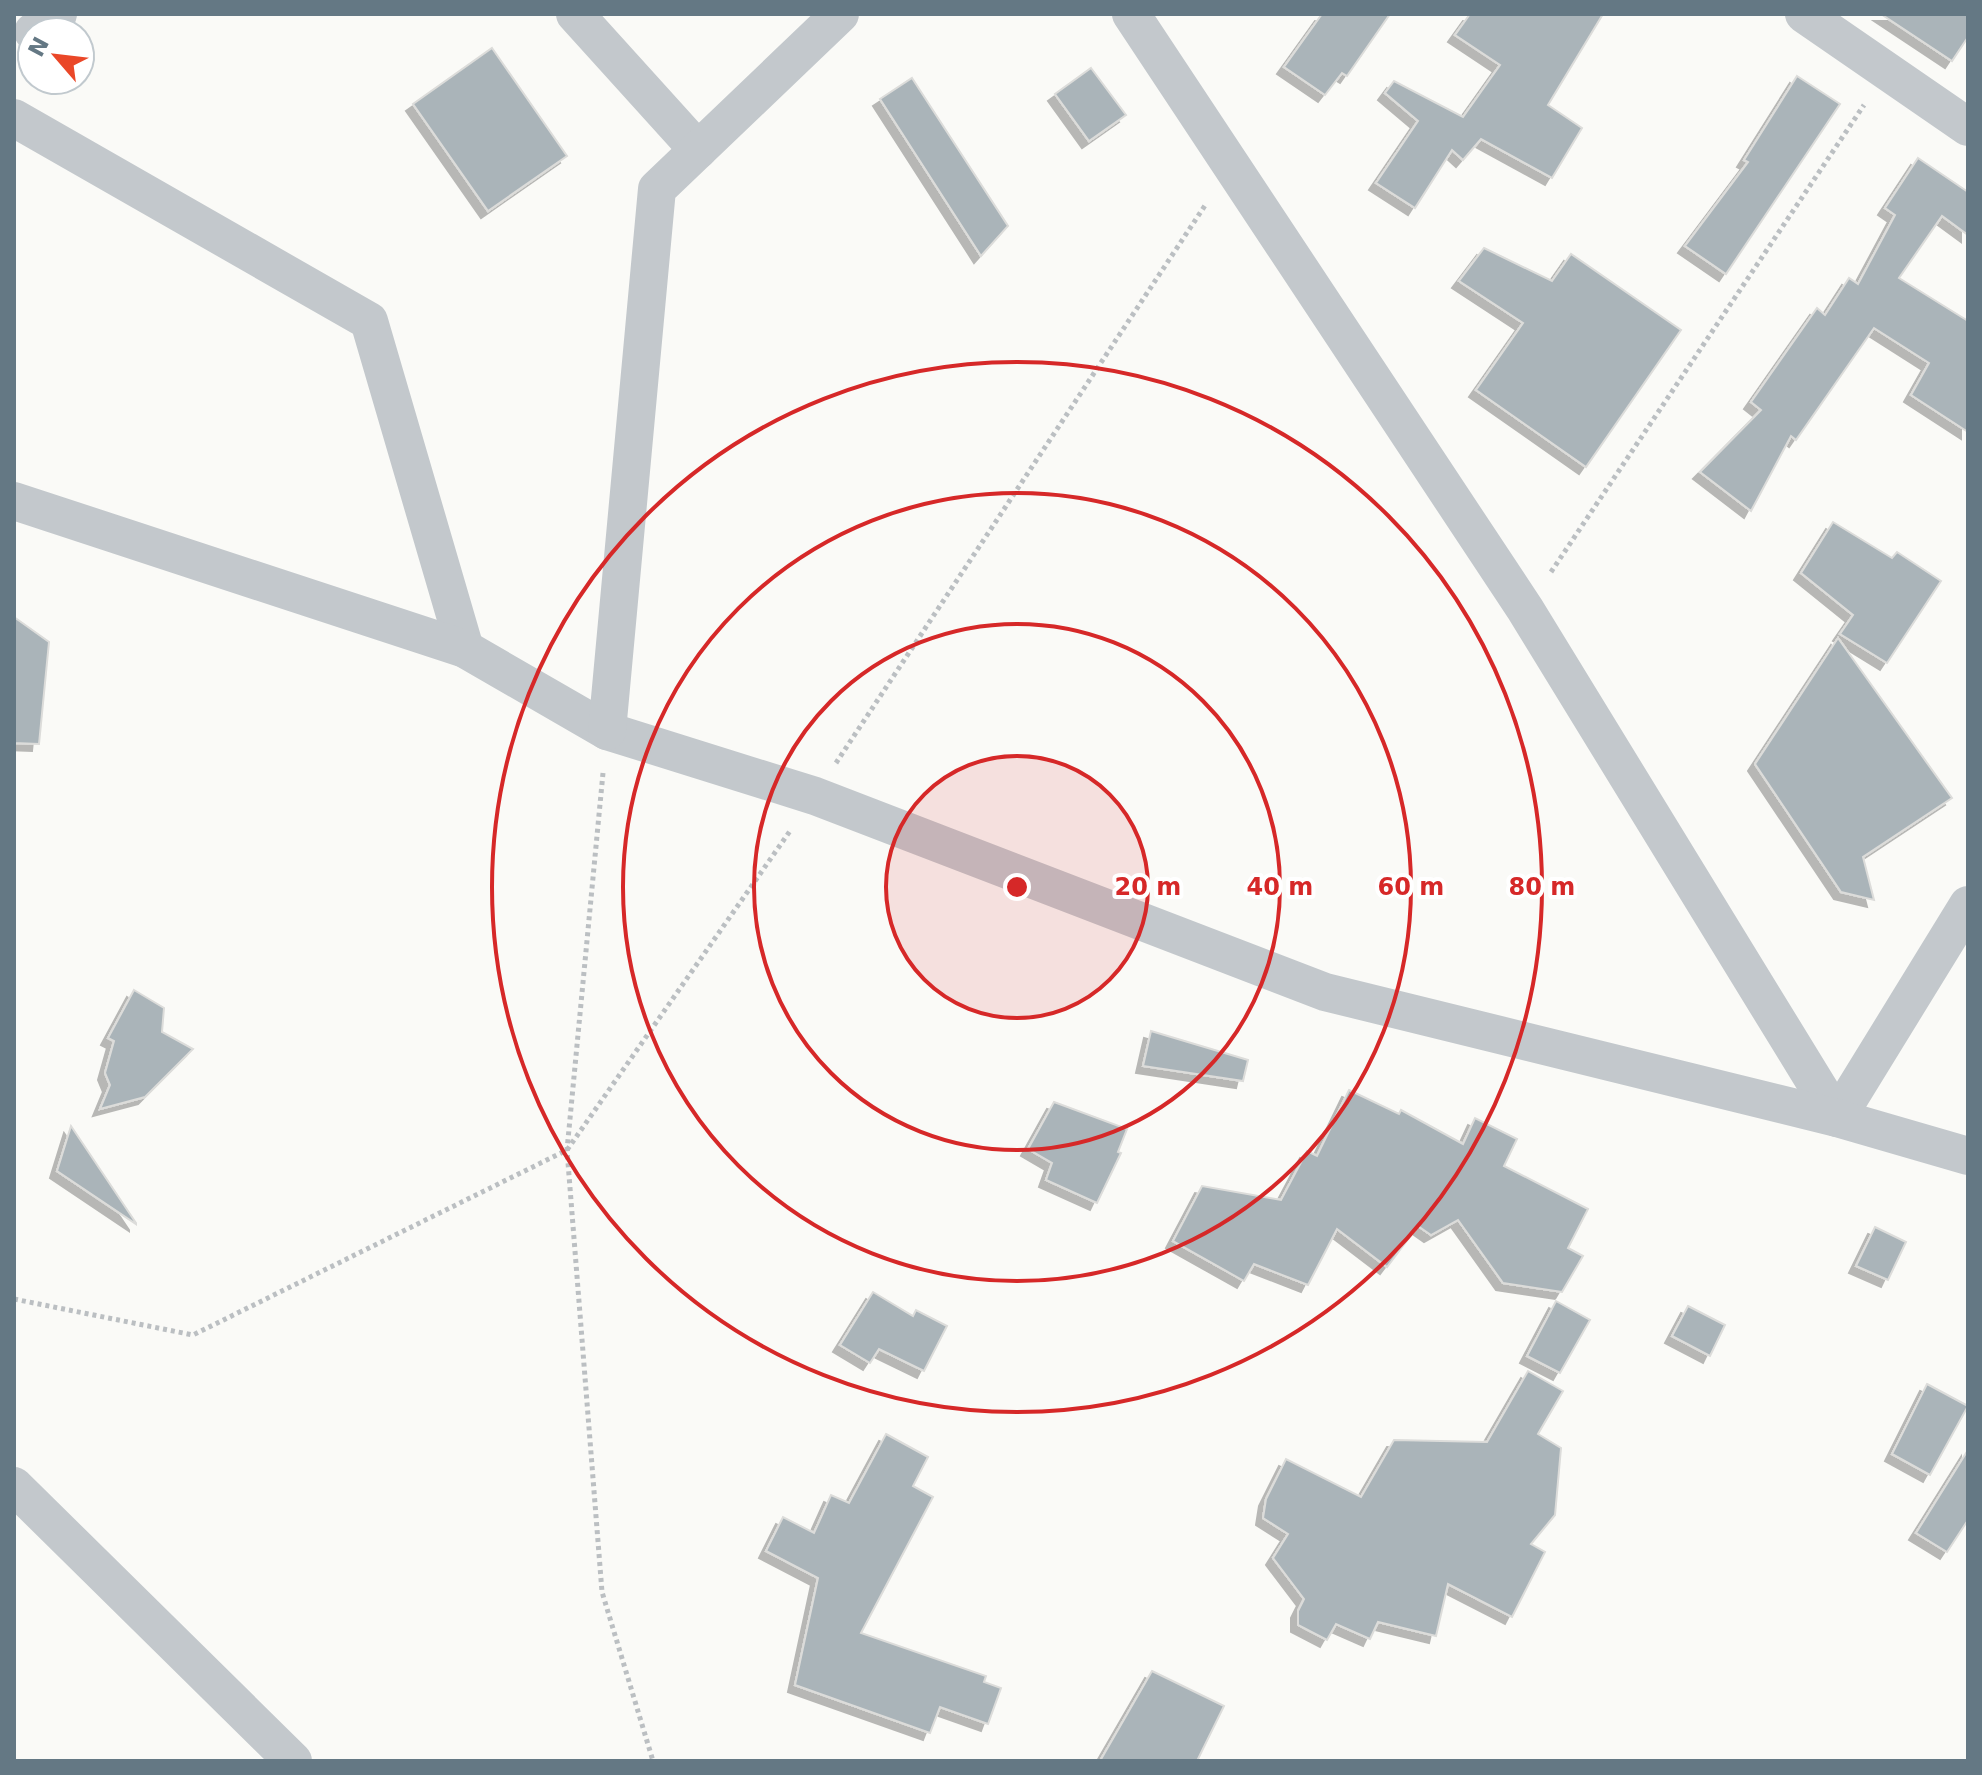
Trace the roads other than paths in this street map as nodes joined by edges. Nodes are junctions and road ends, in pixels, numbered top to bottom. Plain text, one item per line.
1 (575, 14) edge
2 (840, 14) edge
3 (1131, 14) edge
4 (1804, 14) edge
5 (14, 118) edge
6 (1968, 127) edge
7 (698, 150) junction
8 (14, 501) edge
9 (465, 649) junction
10 (607, 731) junction
11 (1968, 905) edge
12 (1837, 1118) junction
13 (1968, 1156) edge
14 (14, 1486) edge
15 (293, 1761) edge

1 - 7 street
2 - 7 street
3 - 12 street
4 - 6 street
5 - 9 street
7 - 10 street
8 - 9 street
9 - 10 street
10 - 12 street
11 - 12 street
12 - 13 street
14 - 15 street

